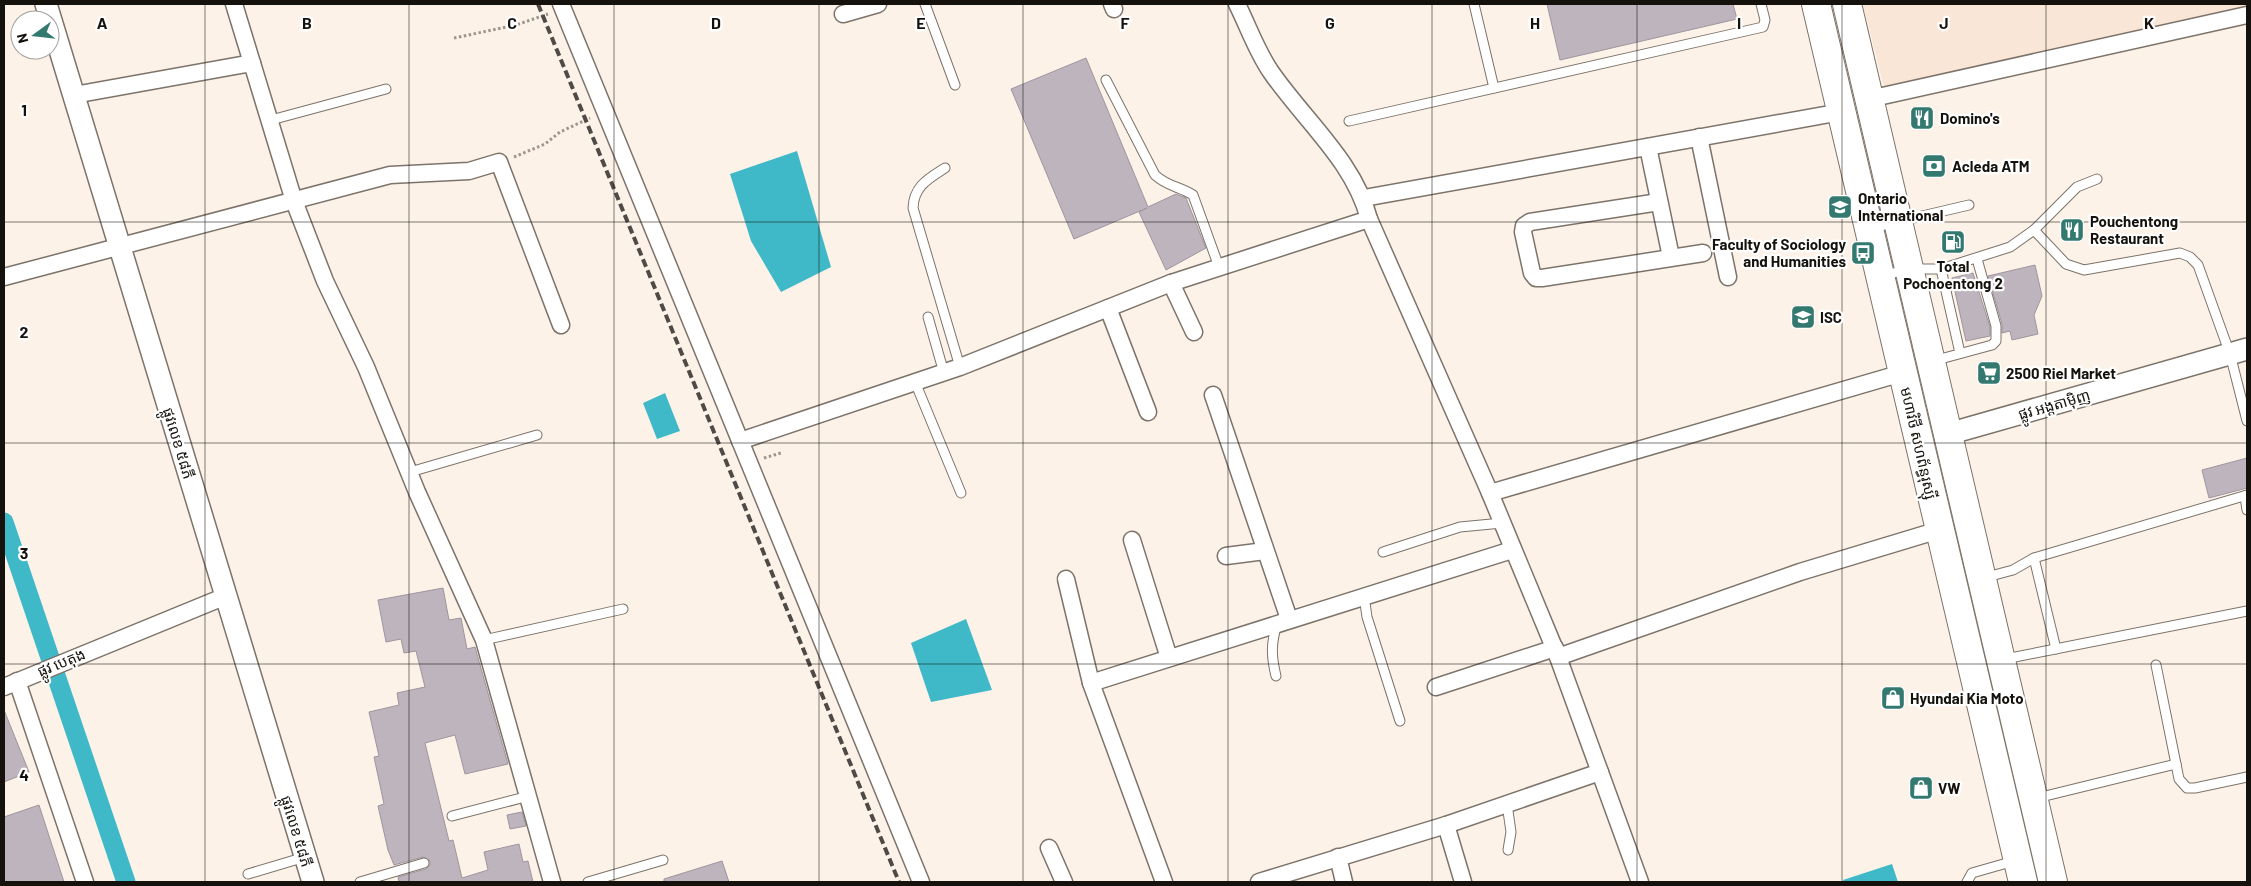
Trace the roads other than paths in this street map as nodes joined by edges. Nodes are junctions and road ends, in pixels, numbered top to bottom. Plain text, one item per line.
1 (46, 4) edge
2 (234, 4) edge
3 (878, 4) edge
4 (925, 4) edge
5 (1237, 4) edge
6 (1474, 4) edge
7 (1761, 4) edge
8 (1816, 4) edge
9 (1847, 4) edge
10 (562, 6) edge
11 (843, 14) dead end
12 (2247, 16) edge
13 (252, 63) junction
14 (1106, 80) dead end
15 (955, 84) dead end
16 (1494, 88) junction
17 (386, 89) dead end
18 (74, 95) junction
19 (1870, 99) junction
20 (1841, 112) junction
21 (271, 120) junction
22 (1349, 121) dead end
23 (1700, 137) junction
24 (1648, 147) junction
25 (945, 168) dead end
26 (2097, 178) dead end
27 (1364, 198) junction
28 (294, 201) junction
29 (1659, 202) junction
30 (1969, 205) dead end
31 (1369, 220) junction
32 (1898, 222) junction
33 (1868, 229) junction
34 (2034, 230) junction
35 (119, 246) junction
36 (1703, 252) dead end
37 (1671, 257) junction
38 (1977, 259) junction
39 (1219, 267) junction
40 (1909, 269) junction
41 (1940, 269) junction
42 (1880, 276) junction
43 (4, 277) edge
44 (1728, 277) dead end
45 (1171, 282) junction
46 (1108, 308) junction
47 (928, 318) dead end
48 (561, 325) dead end
49 (1194, 332) dead end
50 (2238, 351) edge
51 (1960, 354) junction
52 (1931, 362) junction
53 (960, 367) junction
54 (944, 373) junction
55 (1902, 373) junction
56 (915, 382) junction
57 (1213, 395) dead end
58 (1148, 412) dead end
59 (2247, 421) edge
60 (1948, 434) junction
61 (537, 435) dead end
62 (740, 441) junction
63 (410, 472) junction
64 (961, 492) dead end
65 (1490, 493) junction
66 (2246, 496) edge
67 (2247, 510) edge
68 (1502, 523) junction
69 (1940, 530) junction
70 (1132, 540) dead end
71 (1512, 550) junction
72 (1265, 551) junction
73 (1383, 552) dead end
74 (1226, 556) dead end
75 (2034, 558) junction
76 (1982, 578) junction
77 (1066, 579) dead end
78 (226, 596) junction
79 (1364, 596) junction
80 (623, 609) dead end
81 (2247, 611) edge
82 (1283, 622) junction
83 (484, 640) junction
84 (2056, 649) junction
85 (1556, 652) junction
86 (1169, 658) junction
87 (2001, 660) junction
88 (2156, 665) dead end
89 (1972, 666) junction
90 (1276, 676) dead end
91 (17, 681) edge
92 (1091, 683) junction
93 (1436, 687) dead end
94 (1400, 721) dead end
95 (2176, 764) junction
96 (1600, 772) junction
97 (2247, 777) edge
98 (529, 796) junction
99 (2034, 799) junction
100 (1507, 804) junction
101 (452, 816) dead end
102 (1446, 825) junction
103 (1049, 848) dead end
104 (1508, 850) dead end
105 (305, 857) junction
106 (1338, 857) junction
107 (663, 860) dead end
108 (424, 863) dead end
109 (2020, 871) edge
110 (248, 874) dead end
111 (85, 882) edge
112 (313, 882) edge
113 (360, 882) edge
114 (552, 882) edge
115 (588, 882) edge
116 (921, 882) edge
117 (1064, 882) edge
118 (1164, 882) edge
119 (1259, 882) edge
120 (1344, 882) edge
121 (1463, 882) edge
122 (1640, 882) edge
123 (1967, 882) edge
124 (2054, 882) edge

1 - 18 street, ផ្លូវលេខ ៥៨ភី
2 - 13 street
3 - 11 street
4 - 15 lane
5 - 27 street
6 - 16 lane
7 - 16 lane
8 - 20 highway, មហាវិថី សហព័ន្ធរុស្ស៊ី
9 - 19 highway, មហាវិថី សហព័ន្ធរុស្ស៊ី
10 - 62 street
12 - 19 street
13 - 18 street
13 - 21 street
14 - 39 lane
16 - 22 lane
17 - 21 lane
18 - 35 street, ផ្លូវលេខ ៥៨ភី
19 - 32 highway, មហាវិថី សហព័ន្ធរុស្ស៊ី
20 - 23 street
20 - 33 highway, មហាវិថី សហព័ន្ធរុស្ស៊ី
21 - 28 street
23 - 24 street
23 - 44 street
24 - 27 street
24 - 29 street
25 - 53 lane
26 - 34 lane
27 - 31 street
28 - 35 street
28 - 48 street
28 - 63 street
29 - 37 street
29 - 37 street
30 - 32 lane
31 - 39 street
31 - 65 street
32 - 33 lane
32 - 40 highway, មហាវិថី សហព័ន្ធរុស្ស៊ី
33 - 42 highway, មហាវិថី សហព័ន្ធរុស្ស៊ី
34 - 38 lane
34 - 50 lane
35 - 43 street
35 - 78 street, ផ្លូវលេខ ៥៨ភី
36 - 37 street
38 - 41 lane
38 - 51 lane
39 - 45 street
40 - 41 lane
40 - 42 lane
40 - 52 highway, មហាវិថី សហព័ន្ធរុស្ស៊ី
41 - 51 lane
42 - 55 highway, មហាវិថី សហព័ន្ធរុស្ស៊ី
45 - 46 street
45 - 49 street
46 - 53 street
46 - 58 street
47 - 54 lane
50 - 59 lane
50 - 60 street, ផ្លូវ អង្តតាម៉ិញ
51 - 52 lane
52 - 60 highway, មហាវិថី សហព័ន្ធរុស្ស៊ី
53 - 54 street
54 - 56 street
55 - 65 street
55 - 69 highway, មហាវិថី សហព័ន្ធរុស្ស៊ី
56 - 62 street
56 - 64 lane
57 - 72 street
60 - 76 highway, មហាវិថី សហព័ន្ធរុស្ស៊ី
61 - 63 lane
62 - 116 street
63 - 83 street
65 - 68 street
66 - 67 lane
66 - 75 lane
68 - 71 street
68 - 73 lane
69 - 85 street
69 - 89 highway, មហាវិថី សហព័ន្ធរុស្ស៊ី
70 - 86 street
71 - 79 street
71 - 85 street
72 - 74 street
72 - 82 street
75 - 76 lane
75 - 84 lane
76 - 87 highway, មហាវិថី សហព័ន្ធរុស្ស៊ី
77 - 92 street
78 - 91 street, ផ្លូវ បេតុង
78 - 105 street, ផ្លូវលេខ ៥៨ភី
79 - 82 street
79 - 94 lane
80 - 83 lane
81 - 84 lane
82 - 86 street
82 - 90 lane
83 - 98 street
84 - 87 lane
85 - 93 street
85 - 96 street
86 - 92 street
87 - 89 highway
87 - 99 highway, មហាវិថី សហព័ន្ធរុស្ស៊ី
88 - 95 lane
89 - 109 highway, មហាវិថី សហព័ន្ធរុស្ស៊ី
91 - 111 street
92 - 118 street
95 - 97 lane
95 - 99 lane
96 - 100 street
96 - 122 street
98 - 101 lane
98 - 114 street
99 - 124 highway, មហាវិថី សហព័ន្ធរុស្ស៊ី
100 - 102 street
100 - 104 lane
102 - 106 street
102 - 121 street
103 - 117 street
105 - 110 lane
105 - 112 street, ផ្លូវលេខ ៥៨ភី
106 - 119 street
106 - 120 street
107 - 115 lane
108 - 113 lane
109 - 123 lane

